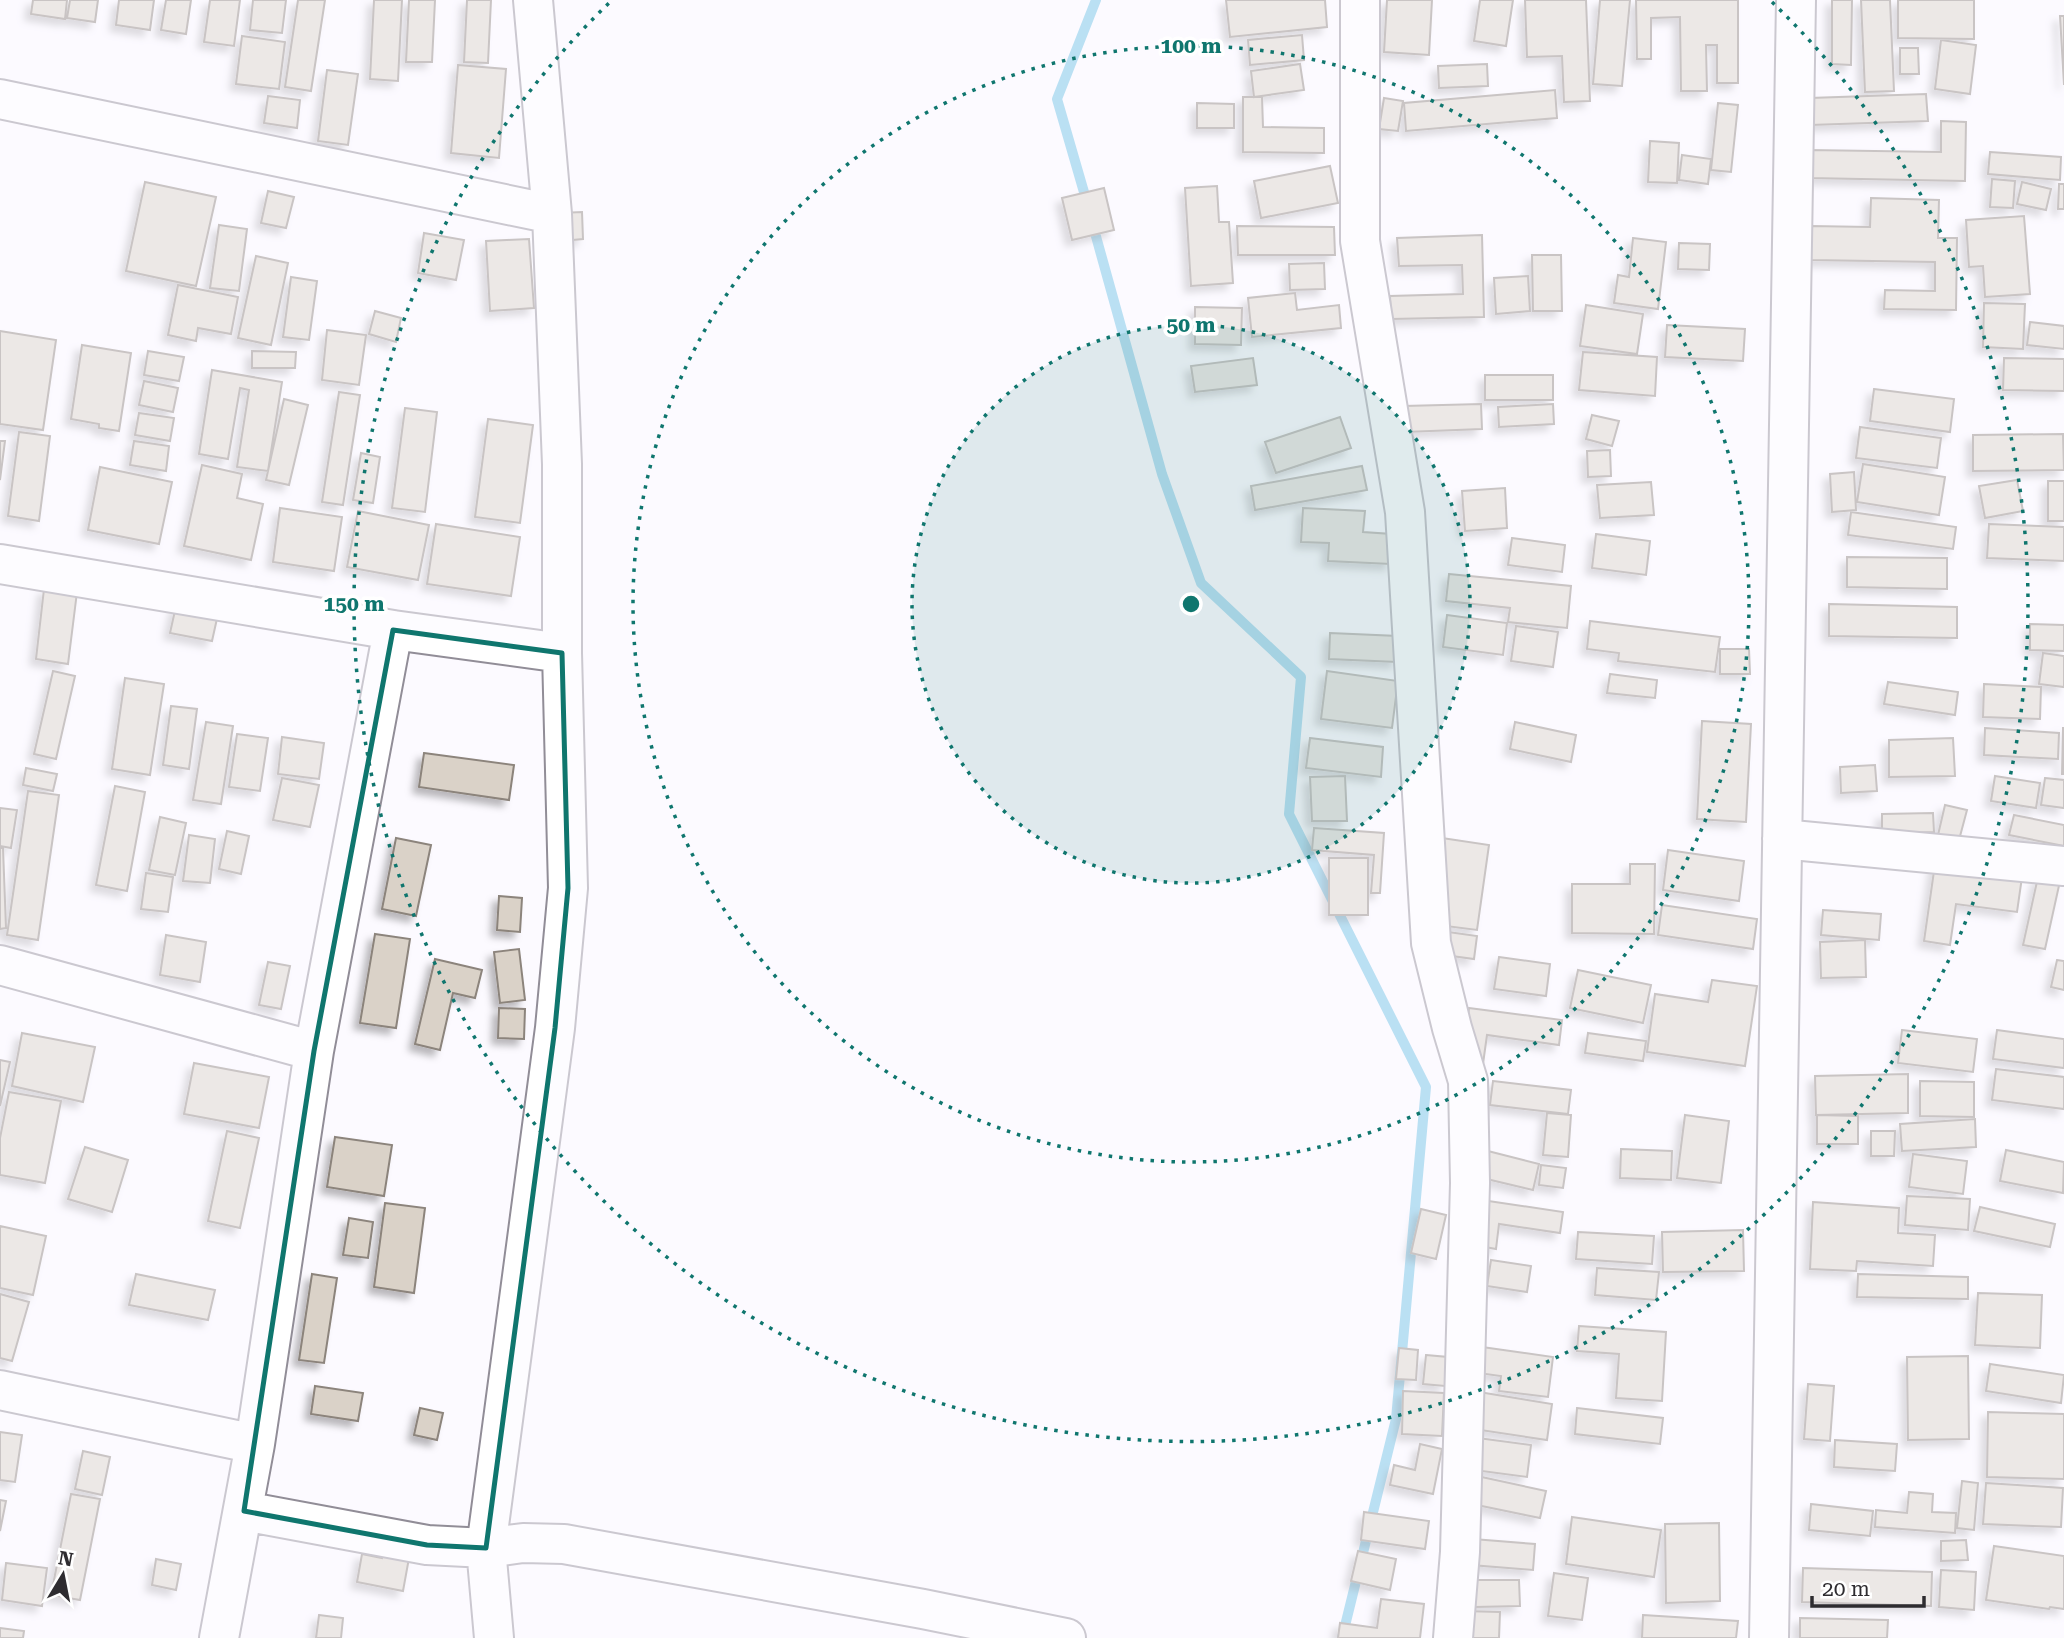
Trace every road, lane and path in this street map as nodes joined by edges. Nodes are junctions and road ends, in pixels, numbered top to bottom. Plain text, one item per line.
1 (533, 0) edge
2 (1360, 0) edge
3 (1796, 0) edge
4 (0, 99) edge
5 (552, 214) junction
6 (0, 564) edge
7 (393, 630) junction
8 (562, 653) junction
9 (1782, 839) junction
10 (2064, 866) edge
11 (0, 965) edge
12 (314, 1051) junction
13 (0, 1390) edge
14 (255, 1444) junction
15 (244, 1511) junction
16 (486, 1548) junction
17 (219, 1638) edge
18 (494, 1638) edge
19 (1066, 1638) edge
20 (1453, 1638) edge
21 (1769, 1638) edge

1 - 5 street
2 - 20 street
3 - 9 street
4 - 5 street
5 - 8 street
6 - 7 street
7 - 8 street
7 - 12 street
8 - 16 street
9 - 10 street
9 - 21 street
11 - 12 street
12 - 14 street
13 - 14 street
14 - 15 street
15 - 16 street
15 - 17 street
16 - 18 street
16 - 19 street

